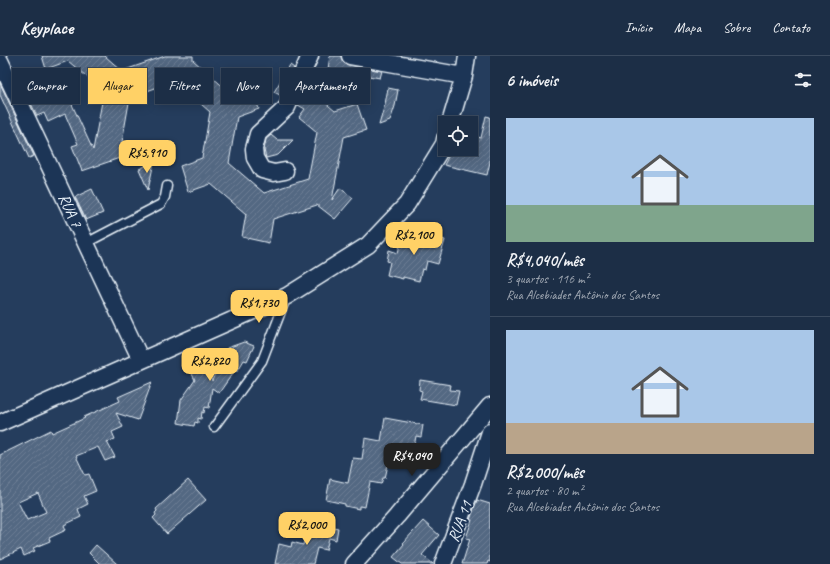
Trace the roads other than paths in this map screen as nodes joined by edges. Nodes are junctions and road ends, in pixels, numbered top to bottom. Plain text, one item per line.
1 (310, 56) edge
2 (350, 56) edge
3 (467, 56) edge
4 (0, 61) edge
5 (464, 76) junction
6 (452, 116) edge
7 (438, 154) edge
8 (285, 171) dead end
9 (168, 186) dead end
10 (86, 243) junction
11 (287, 296) junction
12 (141, 360) junction
13 (490, 406) edge
14 (0, 423) edge
15 (214, 427) dead end
16 (490, 432) edge
17 (354, 564) edge
18 (443, 564) edge

1 - 8 street
2 - 5 street
3 - 5 street
4 - 10 street, RUA 7
5 - 6 street
7 - 11 street
9 - 10 lane
10 - 12 street, RUA 7
11 - 12 street
11 - 15 lane
12 - 14 street
13 - 17 street
16 - 18 street, RUA 11

